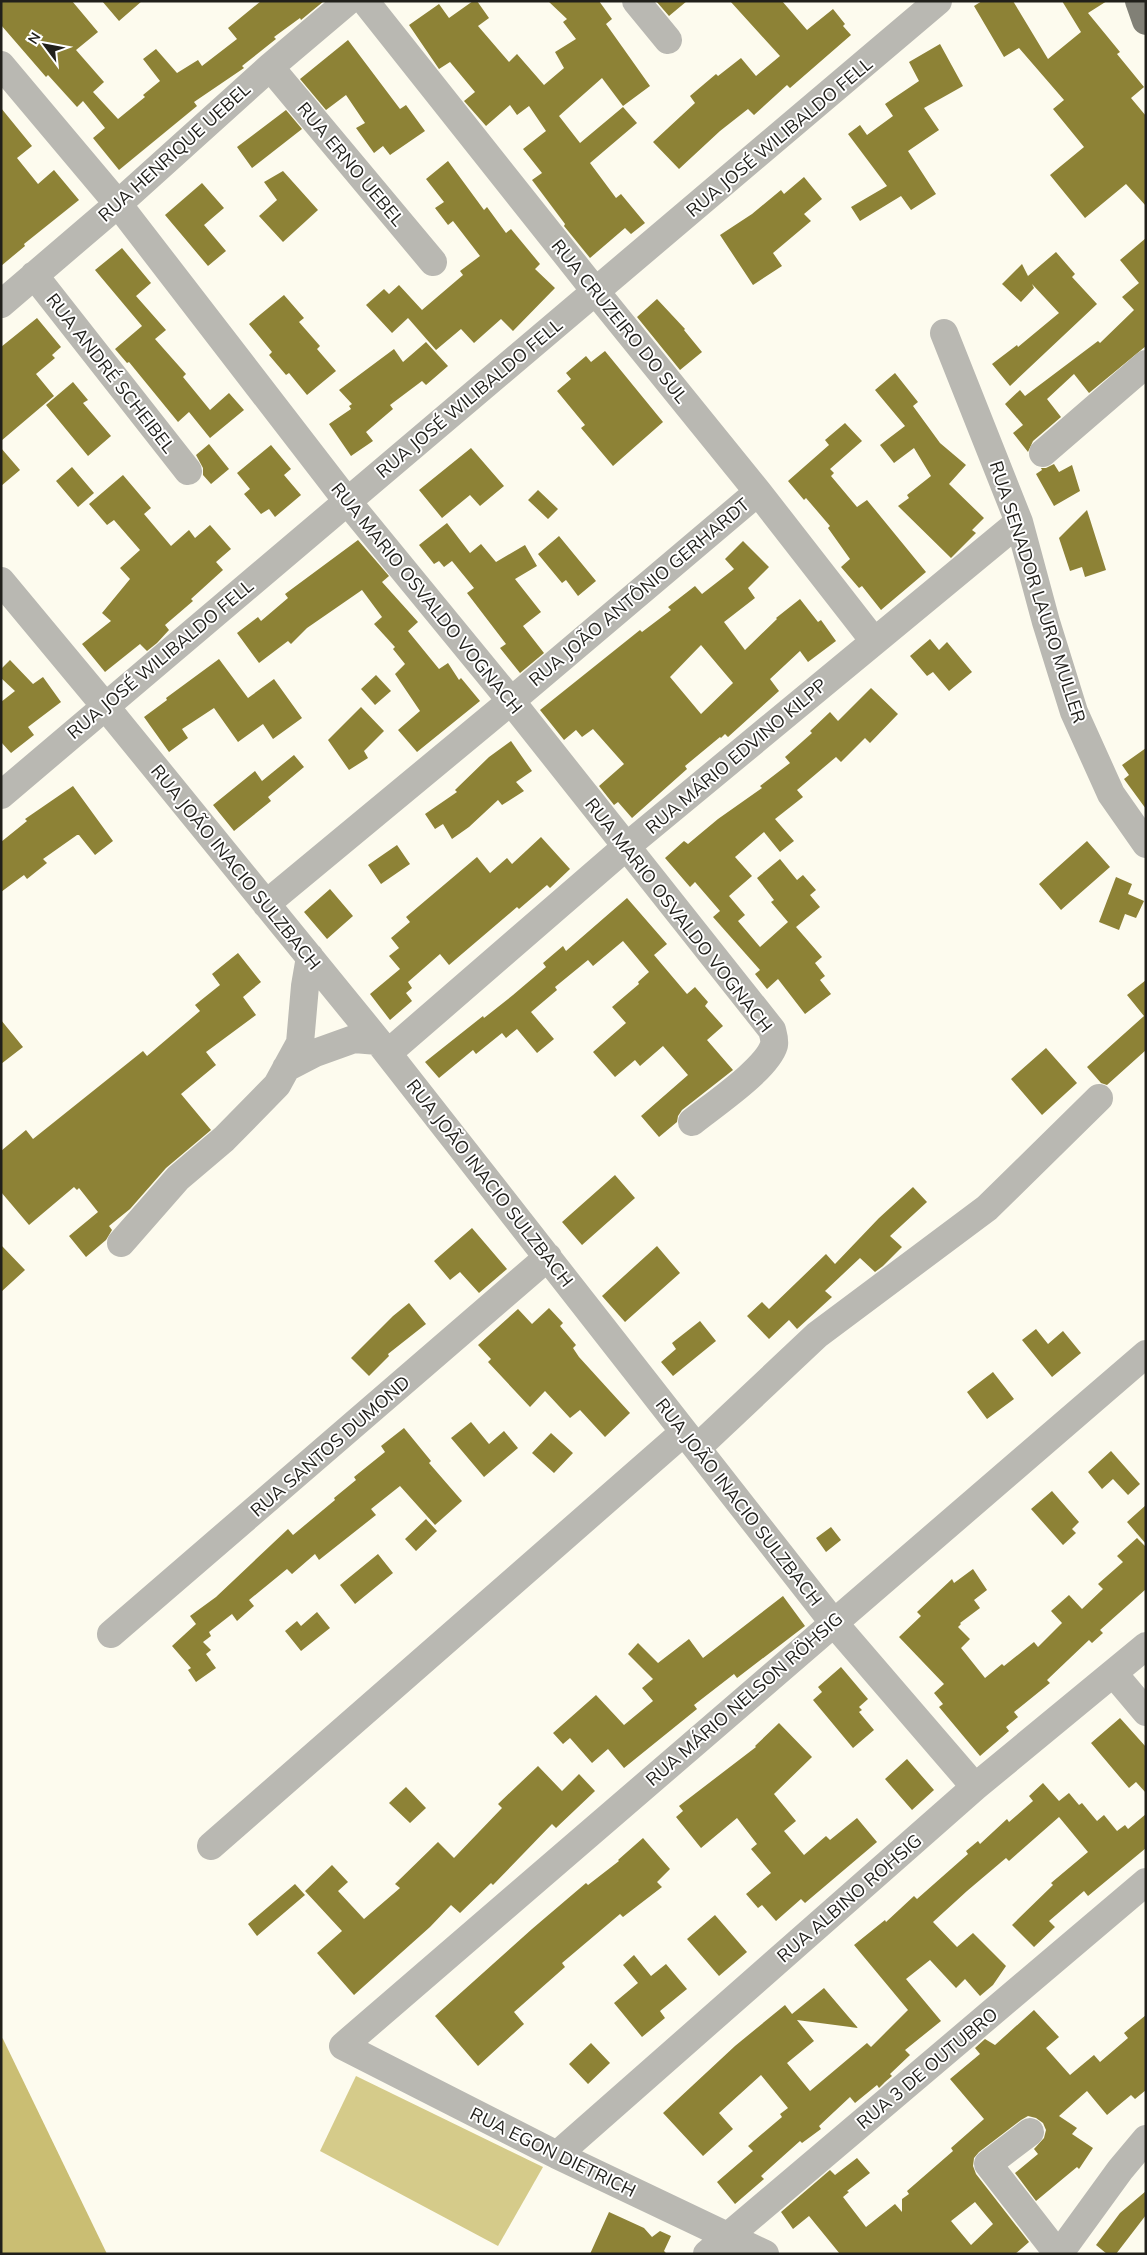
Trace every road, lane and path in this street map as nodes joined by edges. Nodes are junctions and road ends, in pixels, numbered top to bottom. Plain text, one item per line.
1 (348, 1) edge
2 (365, 1) edge
3 (636, 1) edge
4 (938, 1) edge
5 (1139, 1) edge
6 (1146, 21) edge
7 (668, 40) dead end
8 (1, 65) edge
9 (270, 67) junction
10 (118, 204) junction
11 (433, 262) dead end
12 (34, 275) junction
13 (596, 292) junction
14 (1, 304) edge
15 (944, 333) dead end
16 (1146, 364) edge
17 (1043, 453) dead end
18 (188, 471) dead end
19 (758, 492) junction
20 (347, 501) junction
21 (1019, 522) junction
22 (1, 581) edge
23 (874, 641) junction
24 (511, 701) junction
25 (105, 706) junction
26 (1, 795) edge
27 (1146, 844) edge
28 (627, 846) junction
29 (266, 904) junction
30 (310, 957) junction
31 (383, 1047) junction
32 (286, 1068) junction
33 (1099, 1098) dead end
34 (692, 1122) dead end
35 (121, 1243) dead end
36 (548, 1258) junction
37 (1146, 1354) edge
38 (690, 1440) junction
39 (833, 1622) junction
40 (111, 1634) dead end
41 (1146, 1646) edge
42 (1114, 1674) junction
43 (1146, 1712) edge
44 (975, 1787) junction
45 (211, 1846) dead end
46 (1146, 1882) edge
47 (343, 2046) joint
48 (1030, 2132) dead end
49 (1146, 2139) edge
50 (557, 2155) junction
51 (728, 2236) junction
52 (707, 2254) edge
53 (765, 2254) edge
54 (1058, 2254) edge

1 - 9 street, RUA HENRIQUE UEBEL
2 - 13 street, RUA CRUZEIRO DO SUL
3 - 7 street
4 - 13 street, RUA JOSÉ WILIBALDO FELL
5 - 6 main road
8 - 10 street, RUA MARIO OSVALDO VOGNACH
9 - 10 street, RUA HENRIQUE UEBEL
9 - 11 street, RUA ERNO UEBEL
10 - 12 street, RUA HENRIQUE UEBEL
10 - 20 street, RUA MARIO OSVALDO VOGNACH
12 - 14 street, RUA HENRIQUE UEBEL
12 - 18 street, RUA ANDRÉ SCHEIBEL
13 - 19 street, RUA CRUZEIRO DO SUL
13 - 20 street, RUA JOSÉ WILIBALDO FELL
15 - 21 street, RUA SENADOR LAURO MULLER
16 - 17 street
19 - 23 street, RUA CRUZEIRO DO SUL
19 - 24 street, RUA JOÃO ANTÔNIO GERHARDT
20 - 24 street, RUA MARIO OSVALDO VOGNACH
20 - 25 street, RUA JOSÉ WILIBALDO FELL
21 - 23 street, RUA MÁRIO EDVINO KILPP
21 - 27 street, RUA SENADOR LAURO MULLER
22 - 25 street, RUA JOÃO INACIO SULZBACH
23 - 28 street, RUA MÁRIO EDVINO KILPP
24 - 28 street, RUA MARIO OSVALDO VOGNACH
24 - 29 street, RUA JOÃO ANTÔNIO GERHARDT
25 - 26 street, RUA JOSÉ WILIBALDO FELL
25 - 29 street, RUA JOÃO INACIO SULZBACH
28 - 31 street, RUA MÁRIO EDVINO KILPP
28 - 34 street, RUA MARIO OSVALDO VOGNACH
29 - 30 street, RUA JOÃO INACIO SULZBACH
30 - 31 street, RUA JOÃO INACIO SULZBACH
30 - 32 street
31 - 32 street
31 - 36 street, RUA JOÃO INACIO SULZBACH
32 - 35 street
33 - 38 street
36 - 38 street, RUA JOÃO INACIO SULZBACH
36 - 40 street, RUA SANTOS DUMOND
37 - 39 street, RUA MÁRIO NELSON RÖHSIG
38 - 39 street, RUA JOÃO INACIO SULZBACH
38 - 45 street
39 - 44 street, RUA JOÃO INACIO SULZBACH
39 - 47 street, RUA MÁRIO NELSON RÖHSIG
41 - 42 street, RUA ALBINO ROHSIG
42 - 43 street
42 - 44 street, RUA ALBINO ROHSIG
44 - 50 street, RUA ALBINO ROHSIG
46 - 51 street, RUA 3 DE OUTUBRO
47 - 50 street, RUA EGON DIETRICH
48 - 54 street
49 - 54 street
50 - 51 street, RUA EGON DIETRICH
51 - 52 street, RUA 3 DE OUTUBRO
51 - 53 street, RUA EGON DIETRICH

